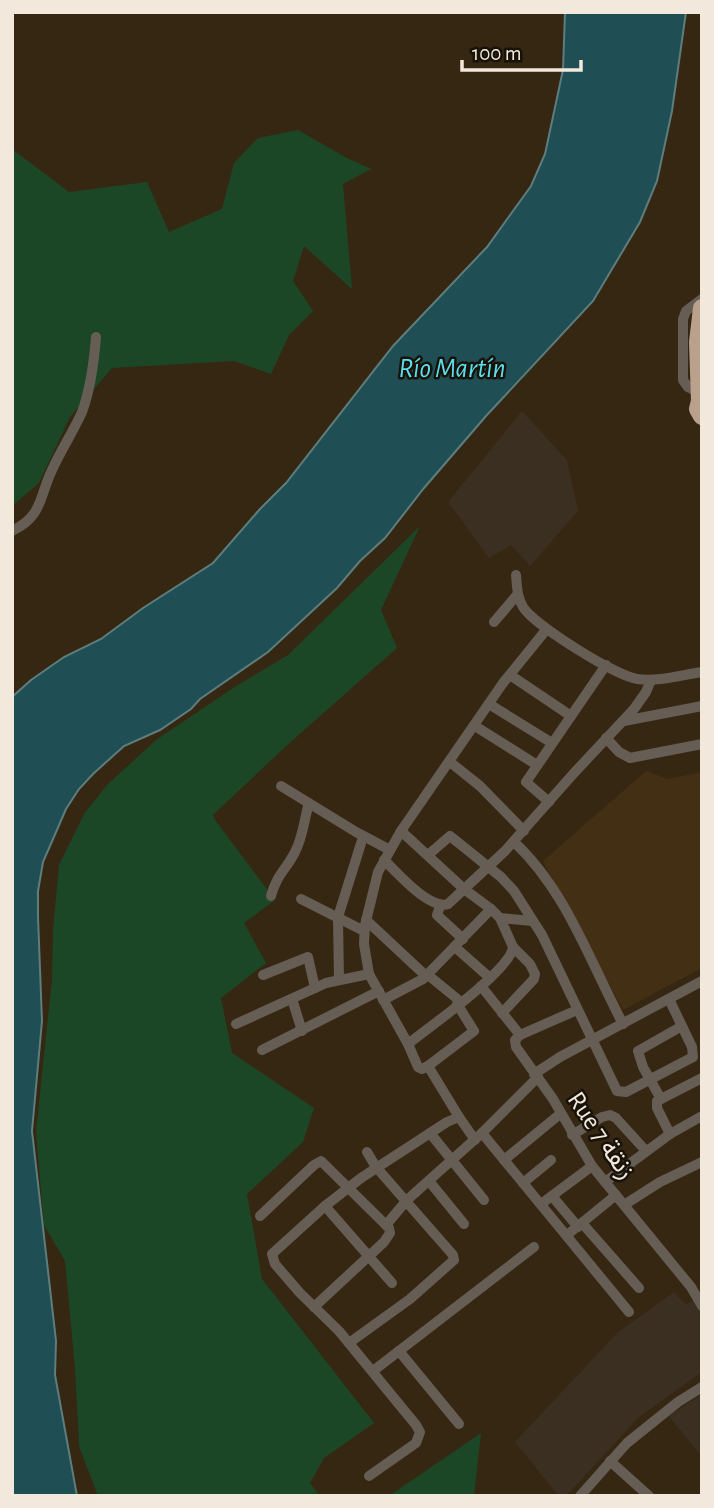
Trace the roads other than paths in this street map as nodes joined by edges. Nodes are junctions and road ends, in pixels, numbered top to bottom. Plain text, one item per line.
1 (702, 299) edge
2 (702, 308) edge
3 (96, 337) dead end
4 (701, 402) edge
5 (12, 531) edge
6 (516, 575) dead end
7 (517, 595) junction
8 (494, 622) dead end
9 (547, 630) junction
10 (606, 665) junction
11 (702, 672) edge
12 (510, 675) junction
13 (651, 680) junction
14 (489, 704) junction
15 (702, 706) edge
16 (571, 716) junction
17 (624, 721) junction
18 (475, 726) junction
19 (606, 738) junction
20 (552, 743) junction
21 (702, 744) edge
22 (450, 762) junction
23 (537, 765) junction
24 (281, 786) dead end
25 (549, 802) junction
26 (309, 803) junction
27 (401, 831) junction
28 (524, 831) junction
29 (363, 837) junction
30 (514, 842) junction
31 (387, 855) junction
32 (428, 855) junction
33 (489, 867) junction
34 (464, 889) junction
35 (271, 896) dead end
36 (301, 899) dead end
37 (440, 906) junction
38 (491, 909) junction
39 (338, 917) junction
40 (500, 918) junction
41 (366, 920) junction
42 (533, 920) junction
43 (365, 931) junction
44 (463, 939) junction
45 (455, 947) junction
46 (513, 947) junction
47 (369, 974) junction
48 (263, 975) dead end
49 (427, 976) junction
50 (490, 978) junction
51 (339, 980) junction
52 (702, 981) edge
53 (481, 986) junction
54 (315, 988) junction
55 (381, 996) junction
56 (292, 999) junction
57 (669, 999) junction
58 (459, 1003) junction
59 (577, 1010) junction
60 (502, 1013) junction
61 (236, 1024) dead end
62 (623, 1024) junction
63 (682, 1027) junction
64 (302, 1031) junction
65 (520, 1035) junction
66 (594, 1040) junction
67 (408, 1044) junction
68 (262, 1050) dead end
69 (428, 1066) junction
70 (536, 1076) junction
71 (702, 1079) edge
72 (649, 1080) junction
73 (661, 1099) junction
74 (560, 1114) junction
75 (702, 1116) edge
76 (459, 1118) junction
77 (430, 1133) junction
78 (670, 1133) junction
79 (572, 1135) junction
80 (478, 1137) junction
81 (646, 1151) junction
82 (367, 1152) dead end
83 (504, 1160) junction
84 (551, 1160) dead end
85 (451, 1161) junction
86 (702, 1162) edge
87 (592, 1166) junction
88 (376, 1167) junction
89 (429, 1181) junction
90 (523, 1182) junction
91 (605, 1182) junction
92 (348, 1188) junction
93 (616, 1195) junction
94 (552, 1196) junction
95 (407, 1200) junction
96 (484, 1200) dead end
97 (541, 1204) junction
98 (624, 1205) junction
99 (325, 1206) junction
100 (260, 1216) dead end
101 (464, 1224) dead end
102 (386, 1225) junction
103 (580, 1225) junction
104 (567, 1235) junction
105 (534, 1247) dead end
106 (368, 1256) junction
107 (392, 1283) dead end
108 (639, 1288) dead end
109 (702, 1306) edge
110 (314, 1307) junction
111 (629, 1312) dead end
112 (349, 1343) junction
113 (399, 1352) junction
114 (373, 1371) junction
115 (702, 1387) edge
116 (459, 1424) dead end
117 (610, 1461) junction
118 (369, 1476) dead end
119 (580, 1496) edge
120 (649, 1496) edge

1 - 4 street
2 - 4 highway
3 - 5 street
6 - 7 street
7 - 8 street
7 - 9 street
9 - 10 street
9 - 12 street
10 - 13 street
10 - 16 street
11 - 13 street
12 - 14 street
12 - 16 street
13 - 17 street
14 - 18 street
14 - 20 street
15 - 17 street
16 - 20 street
17 - 19 street
18 - 22 street
18 - 23 street
19 - 21 street
19 - 25 street
20 - 23 street
22 - 27 street
22 - 28 street
23 - 25 street
24 - 26 street
25 - 28 street
26 - 29 street
26 - 35 street
27 - 31 street
27 - 32 street
28 - 30 street
29 - 31 street
29 - 39 street
30 - 33 street
30 - 62 street
31 - 37 street
31 - 41 street
32 - 33 street
32 - 34 street
33 - 34 street
33 - 42 street
34 - 37 street
34 - 38 street
36 - 39 street
37 - 44 street
38 - 40 street
38 - 44 street
39 - 43 street
39 - 51 street
40 - 42 street
40 - 46 street
41 - 43 street
41 - 49 street
42 - 59 street
43 - 47 street
44 - 45 street
45 - 49 street
45 - 50 street
46 - 50 street
46 - 60 street
47 - 51 street
47 - 55 street
48 - 54 street
49 - 55 street
49 - 58 street
50 - 53 street
51 - 54 street
52 - 57 street
53 - 58 street
53 - 60 street, Rue 7 زنقة
54 - 56 street
55 - 64 street
55 - 67 street
56 - 61 street
56 - 64 street
57 - 62 street
57 - 63 street
58 - 67 street
58 - 69 street
59 - 65 street
59 - 66 street
60 - 65 street, Rue 7 زنقة
62 - 66 street
63 - 72 street
63 - 72 street
64 - 68 street
65 - 70 street, Rue 7 زنقة
66 - 70 street
66 - 72 street
67 - 69 street
69 - 76 street
70 - 74 street, Rue 7 زنقة
70 - 80 street
71 - 73 street
72 - 73 street
73 - 78 street
74 - 79 street, Rue 7 زنقة
74 - 83 street
75 - 78 street
76 - 77 street
76 - 80 street
77 - 85 street
77 - 88 street
78 - 81 street
79 - 81 street
79 - 87 street, Rue 7 زنقة
80 - 83 street
80 - 85 street
81 - 91 street
82 - 88 street
83 - 90 street
84 - 90 street
85 - 89 street
85 - 96 street
86 - 98 street
87 - 91 street, Rue 7 زنقة
87 - 94 street
88 - 92 street
88 - 95 street
89 - 95 street
89 - 101 street
90 - 97 street
91 - 93 street, Rue 7 زنقة
92 - 99 street
92 - 100 street
92 - 102 street
93 - 98 street, Rue 7 زنقة
93 - 103 street
94 - 97 street
94 - 103 street
95 - 102 street
95 - 112 street
97 - 104 street
98 - 109 street, Rue 7 زنقة
99 - 106 street
99 - 110 street
102 - 106 street
103 - 104 street
103 - 108 street
104 - 111 street
105 - 113 street
106 - 107 street
106 - 110 street
110 - 112 street
112 - 114 street
113 - 114 street
113 - 116 street
114 - 118 street
115 - 117 street
117 - 119 street
117 - 120 street

